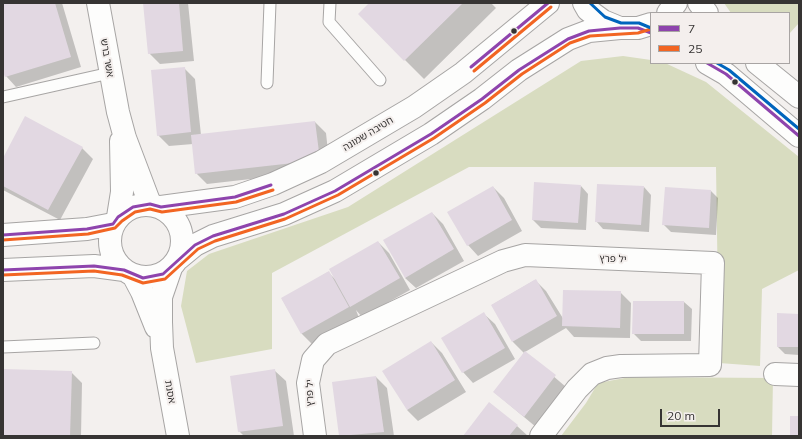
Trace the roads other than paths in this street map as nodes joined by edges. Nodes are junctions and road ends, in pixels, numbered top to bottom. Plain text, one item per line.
1 (98, 3) edge
2 (270, 3) edge
3 (330, 3) edge
4 (548, 3) edge
5 (584, 3) edge
6 (676, 3) edge
7 (699, 3) edge
8 (669, 12) edge
9 (706, 12) edge
10 (640, 28) edge
11 (709, 64) edge
12 (758, 64) edge
13 (110, 73) junction
14 (380, 80) dead end
15 (268, 83) dead end
16 (3, 97) edge
17 (799, 97) edge
18 (118, 112) junction
19 (799, 136) edge
20 (155, 206) junction
21 (116, 220) junction
22 (3, 235) edge
23 (175, 264) junction
24 (3, 270) edge
25 (128, 273) junction
26 (94, 343) dead end
27 (3, 347) edge
28 (162, 348) junction
29 (775, 374) dead end
30 (799, 375) edge
31 (178, 436) edge
32 (314, 436) edge
33 (542, 436) edge

1 - 13 street, אשר ברש
2 - 15 lane
3 - 14 lane
4 - 20 street, חטיבה שמונה
5 - 10 street
6 - 8 street
7 - 9 street
10 - 23 street
11 - 19 street
12 - 17 street
13 - 16 lane
13 - 18 street, אשר ברש
18 - 20 street, אשר ברש
18 - 21 street, אשר ברש
20 - 21 street
20 - 23 street
21 - 22 street
21 - 25 street
23 - 25 street
23 - 28 street, אסנת
24 - 25 street
25 - 28 street, אסנת
26 - 27 lane
28 - 31 street, אסנת
29 - 30 street
32 - 33 street, יל פרץ

